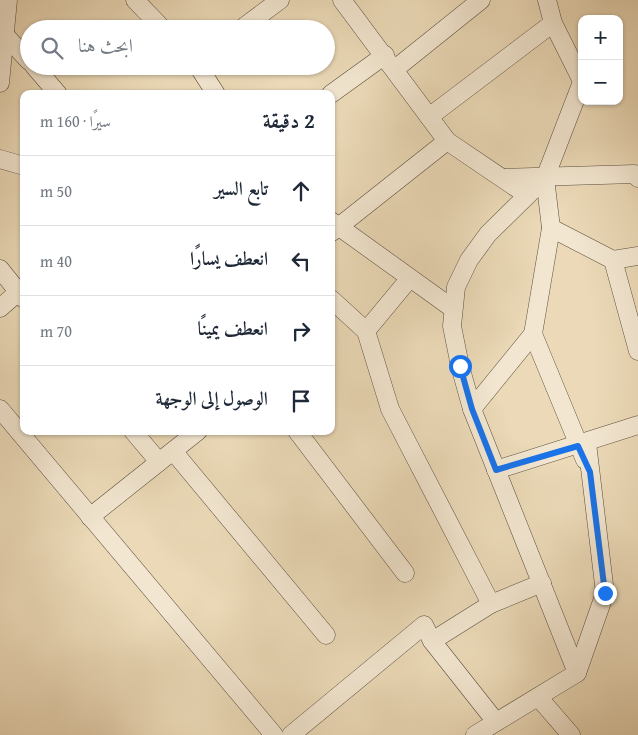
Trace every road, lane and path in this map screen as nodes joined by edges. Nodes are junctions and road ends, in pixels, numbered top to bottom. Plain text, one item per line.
1 (8, 0) edge
2 (135, 0) edge
3 (280, 0) edge
4 (342, 0) edge
5 (480, 0) edge
6 (548, 0) edge
7 (154, 20) edge
8 (253, 20) edge
9 (553, 23) junction
10 (4, 34) junction
11 (20, 51) edge
12 (390, 62) junction
13 (578, 74) edge
14 (42, 75) edge
15 (204, 75) edge
16 (0, 83) edge
17 (55, 90) edge
18 (213, 90) edge
19 (335, 92) edge
20 (578, 92) edge
21 (430, 117) junction
22 (447, 141) junction
23 (503, 178) junction
24 (545, 178) junction
25 (638, 178) edge
26 (527, 195) junction
27 (335, 226) edge
28 (335, 228) edge
29 (551, 228) junction
30 (638, 256) edge
31 (613, 260) junction
32 (0, 269) edge
33 (410, 278) junction
34 (20, 291) edge
35 (20, 294) edge
36 (335, 303) edge
37 (0, 308) edge
38 (452, 308) junction
39 (366, 331) junction
40 (533, 334) junction
41 (638, 351) edge
42 (0, 409) edge
43 (472, 409) junction
44 (638, 426) edge
45 (20, 433) edge
46 (22, 435) edge
47 (136, 435) edge
48 (193, 435) edge
49 (300, 435) edge
50 (583, 444) junction
51 (173, 451) junction
52 (159, 462) junction
53 (496, 470) junction
54 (90, 517) junction
55 (405, 572) dead end
56 (542, 583) junction
57 (491, 604) junction
58 (326, 636) dead end
59 (432, 641) junction
60 (578, 673) junction
61 (539, 698) junction
62 (496, 722) junction
63 (478, 734) edge
64 (274, 735) edge
65 (291, 735) edge
66 (571, 735) edge

1 - 10 street
2 - 7 street
3 - 8 street
4 - 12 street
5 - 12 street
6 - 9 street
9 - 13 street
9 - 21 street
10 - 11 street
10 - 16 street
12 - 19 street
12 - 21 street
14 - 17 street
15 - 18 street
20 - 24 street
21 - 22 street
22 - 23 street
22 - 27 street
23 - 24 street
23 - 26 street
24 - 25 street
24 - 26 street
24 - 29 street
26 - 38 street
28 - 33 street
29 - 31 street
29 - 40 street
30 - 31 street
31 - 41 street
32 - 34 street
33 - 38 street
33 - 39 street
35 - 37 street
36 - 39 street
38 - 43 street
39 - 57 street
40 - 43 street
40 - 50 street
42 - 45 street
43 - 53 street
44 - 50 street
46 - 54 street
47 - 52 street
48 - 51 street
49 - 55 street
50 - 53 street
50 - 60 street
51 - 52 street
51 - 58 street
52 - 54 street
53 - 56 street
54 - 64 street
56 - 57 street
56 - 60 street
57 - 59 street
59 - 62 street
59 - 65 street
60 - 61 street
61 - 62 street
61 - 66 street
62 - 63 street

